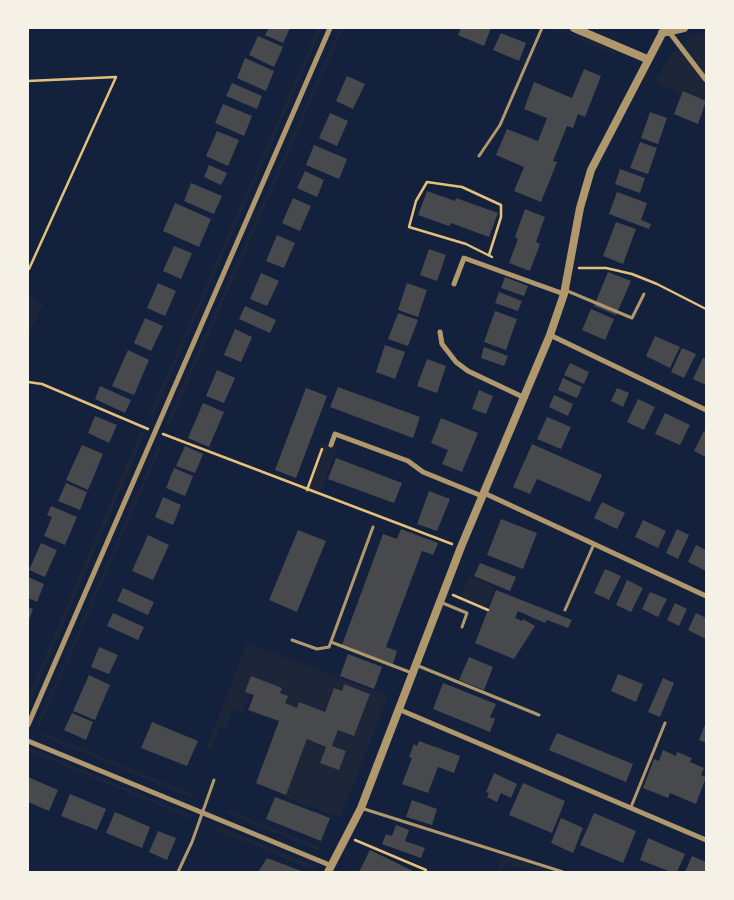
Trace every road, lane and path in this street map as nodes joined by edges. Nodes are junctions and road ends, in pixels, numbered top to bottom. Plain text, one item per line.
1 (330, 28) edge
2 (542, 28) edge
3 (574, 28) edge
4 (684, 28) edge
5 (665, 31) edge
6 (647, 59) junction
7 (706, 80) edge
8 (28, 81) edge
9 (479, 156) dead end
10 (488, 255) junction
11 (494, 258) dead end
12 (28, 268) edge
13 (569, 268) junction
14 (454, 284) dead end
15 (565, 292) junction
16 (644, 294) dead end
17 (706, 309) edge
18 (440, 332) dead end
19 (550, 335) junction
20 (28, 382) edge
21 (525, 398) junction
22 (706, 410) edge
23 (154, 431) junction
24 (331, 445) joint
25 (307, 490) junction
26 (483, 495) junction
27 (372, 527) dead end
28 (594, 544) junction
29 (460, 547) junction
30 (443, 591) junction
31 (706, 596) edge
32 (439, 602) junction
33 (488, 610) dead end
34 (565, 610) dead end
35 (462, 627) dead end
36 (292, 640) dead end
37 (331, 642) junction
38 (416, 664) junction
39 (412, 673) junction
40 (398, 709) junction
41 (539, 715) dead end
42 (665, 722) dead end
43 (28, 725) edge
44 (28, 741) edge
45 (214, 780) dead end
46 (631, 806) junction
47 (361, 808) junction
48 (204, 812) junction
49 (346, 837) junction
50 (706, 840) edge
51 (330, 869) edge
52 (178, 872) edge
53 (425, 872) edge
54 (564, 872) edge

1 - 23 street
2 - 9 lane
3 - 6 street
4 - 5 street
5 - 6 street
5 - 7 street
6 - 13 street
8 - 12 path
10 - 10 path
10 - 11 path
13 - 15 street
13 - 17 path
14 - 15 street
15 - 16 lane
15 - 19 street
18 - 21 street
19 - 21 street
19 - 22 street
20 - 23 path
21 - 26 street
23 - 25 path
23 - 43 street
24 - 25 path
24 - 26 street
25 - 29 path
26 - 28 street
26 - 29 street
27 - 37 lane
28 - 31 street
28 - 34 lane
29 - 30 street
30 - 32 street
30 - 33 path
32 - 35 lane
32 - 38 street
36 - 37 lane
37 - 39 lane
38 - 39 street
38 - 41 lane
39 - 40 street
40 - 46 street
40 - 47 street
42 - 46 lane
44 - 48 street
45 - 48 lane
46 - 50 street
47 - 49 street
47 - 54 lane
48 - 51 street
48 - 52 lane
49 - 51 street
49 - 53 path

